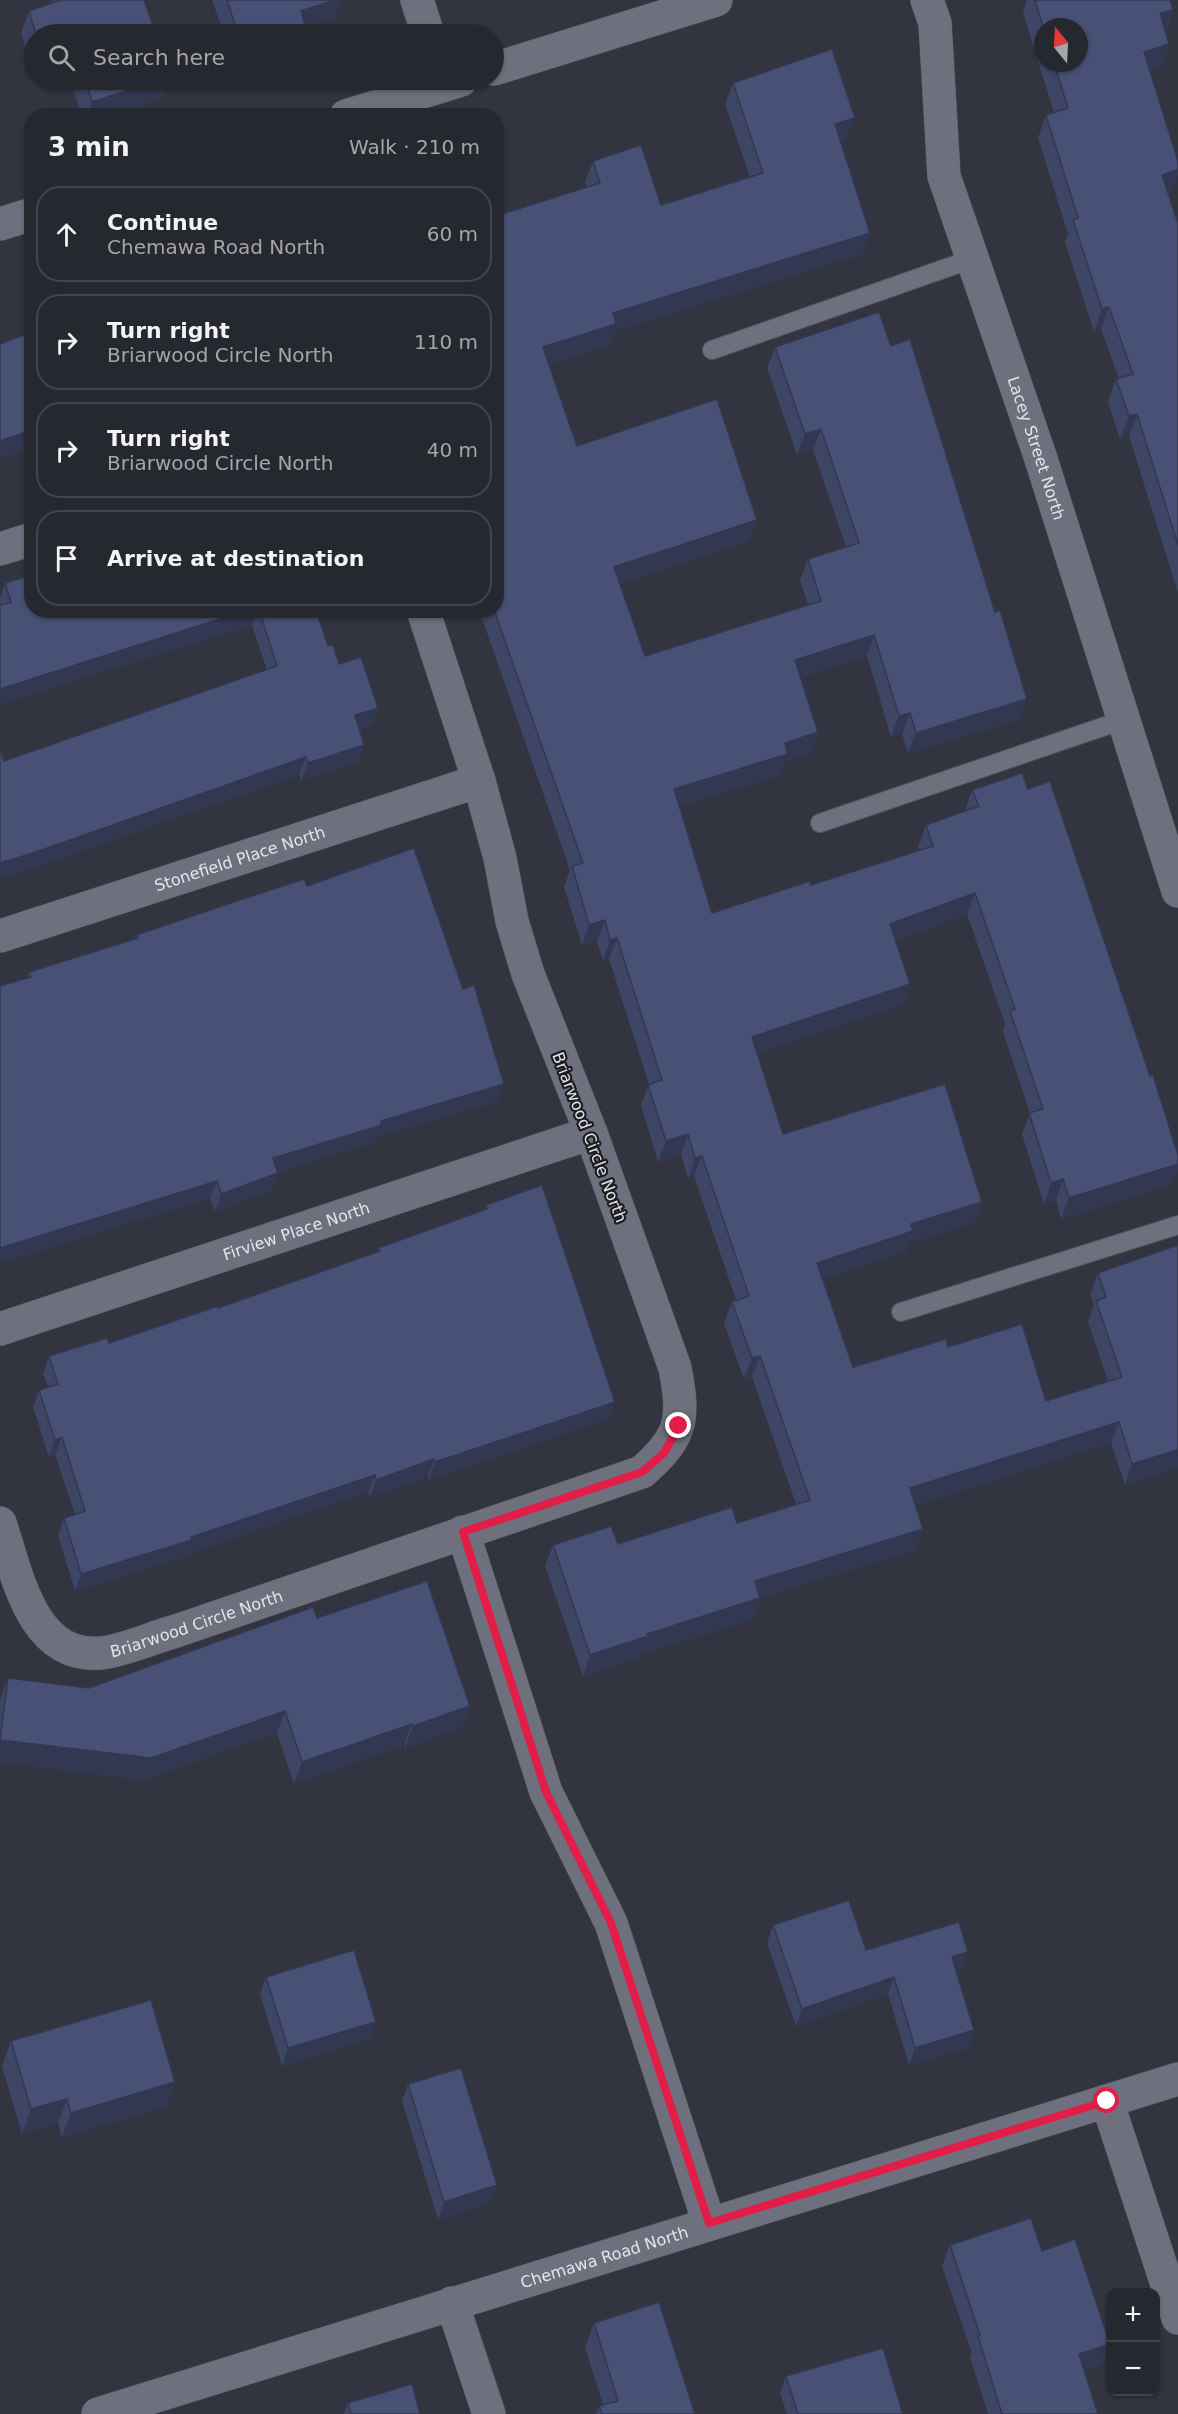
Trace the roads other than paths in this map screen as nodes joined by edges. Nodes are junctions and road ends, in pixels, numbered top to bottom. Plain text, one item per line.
1 (417, 0) edge
2 (716, 0) edge
3 (927, 0) edge
4 (425, 24) edge
5 (504, 66) edge
6 (423, 90) edge
7 (370, 108) edge
8 (24, 216) edge
9 (0, 224) edge
10 (972, 259) junction
11 (712, 350) dead end
12 (24, 542) edge
13 (0, 549) edge
14 (426, 618) edge
15 (1123, 720) junction
16 (479, 781) junction
17 (820, 823) dead end
18 (1178, 891) edge
19 (0, 936) edge
20 (591, 1133) junction
21 (1178, 1225) edge
22 (901, 1312) dead end
23 (0, 1329) edge
24 (0, 1523) edge
25 (463, 1532) junction
26 (1178, 2079) edge
27 (1107, 2101) junction
28 (709, 2223) junction
29 (452, 2304) junction
30 (1178, 2318) edge
31 (98, 2414) edge
32 (489, 2414) edge

1 - 4 street
2 - 5 street
3 - 10 street, Lacey Street North
6 - 7 street
8 - 9 street
10 - 11 lane
10 - 15 street, Lacey Street North
12 - 13 street
14 - 16 street, Briarwood Circle North
15 - 17 lane
15 - 18 street, Lacey Street North
16 - 19 street, Stonefield Place North
16 - 20 street, Briarwood Circle North
20 - 23 street, Firview Place North
20 - 25 street, Briarwood Circle North
21 - 22 lane
24 - 25 street, Briarwood Circle North
25 - 28 street
26 - 27 street, Chemawa Road North
27 - 28 street, Chemawa Road North
27 - 30 street
28 - 29 street, Chemawa Road North
29 - 31 street, Chemawa Road North
29 - 32 street

